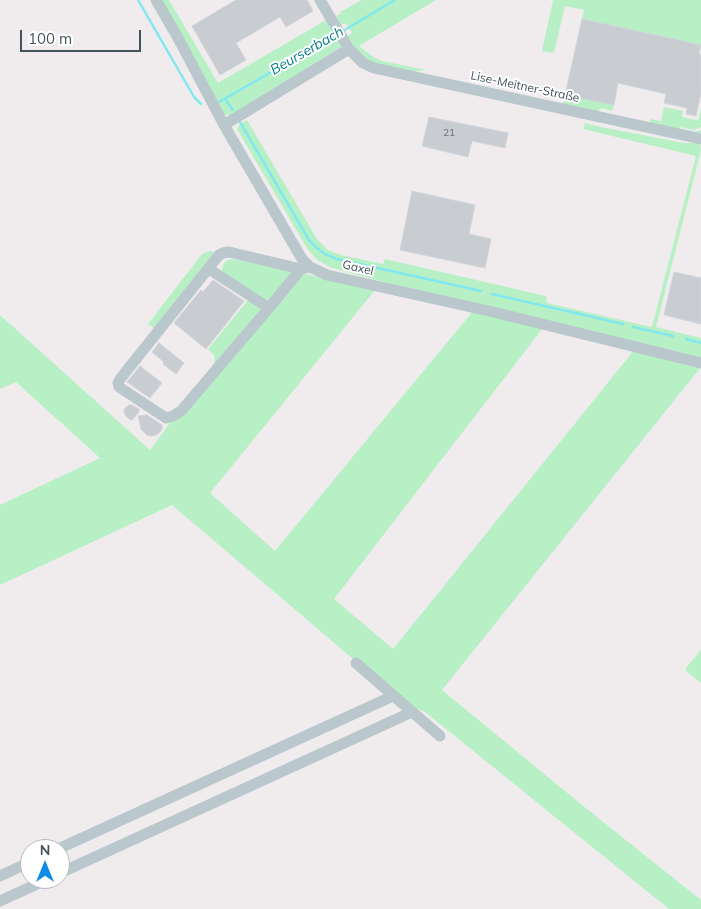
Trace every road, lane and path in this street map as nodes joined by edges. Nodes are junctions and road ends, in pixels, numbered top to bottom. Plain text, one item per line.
1 (156, 0) edge
2 (320, 0) edge
3 (346, 44) junction
4 (224, 125) junction
5 (701, 139) edge
6 (306, 268) junction
7 (209, 269) junction
8 (269, 308) junction
9 (701, 363) edge
10 (356, 663) dead end
11 (394, 696) junction
12 (412, 712) junction
13 (440, 736) dead end
14 (70, 844) edge
15 (20, 867) edge
16 (70, 868) edge
17 (0, 876) edge
18 (26, 889) edge
19 (0, 901) edge

1 - 4 street
2 - 3 street, Lise-Meitner-Straße
3 - 4 street
3 - 5 street, Lise-Meitner-Straße
4 - 6 street
6 - 7 street, Gaxel
6 - 8 street
6 - 9 street, Gaxel
7 - 8 street
7 - 8 street
10 - 11 street
11 - 12 street
11 - 14 street
12 - 13 street
12 - 16 street
15 - 17 street
18 - 19 street

